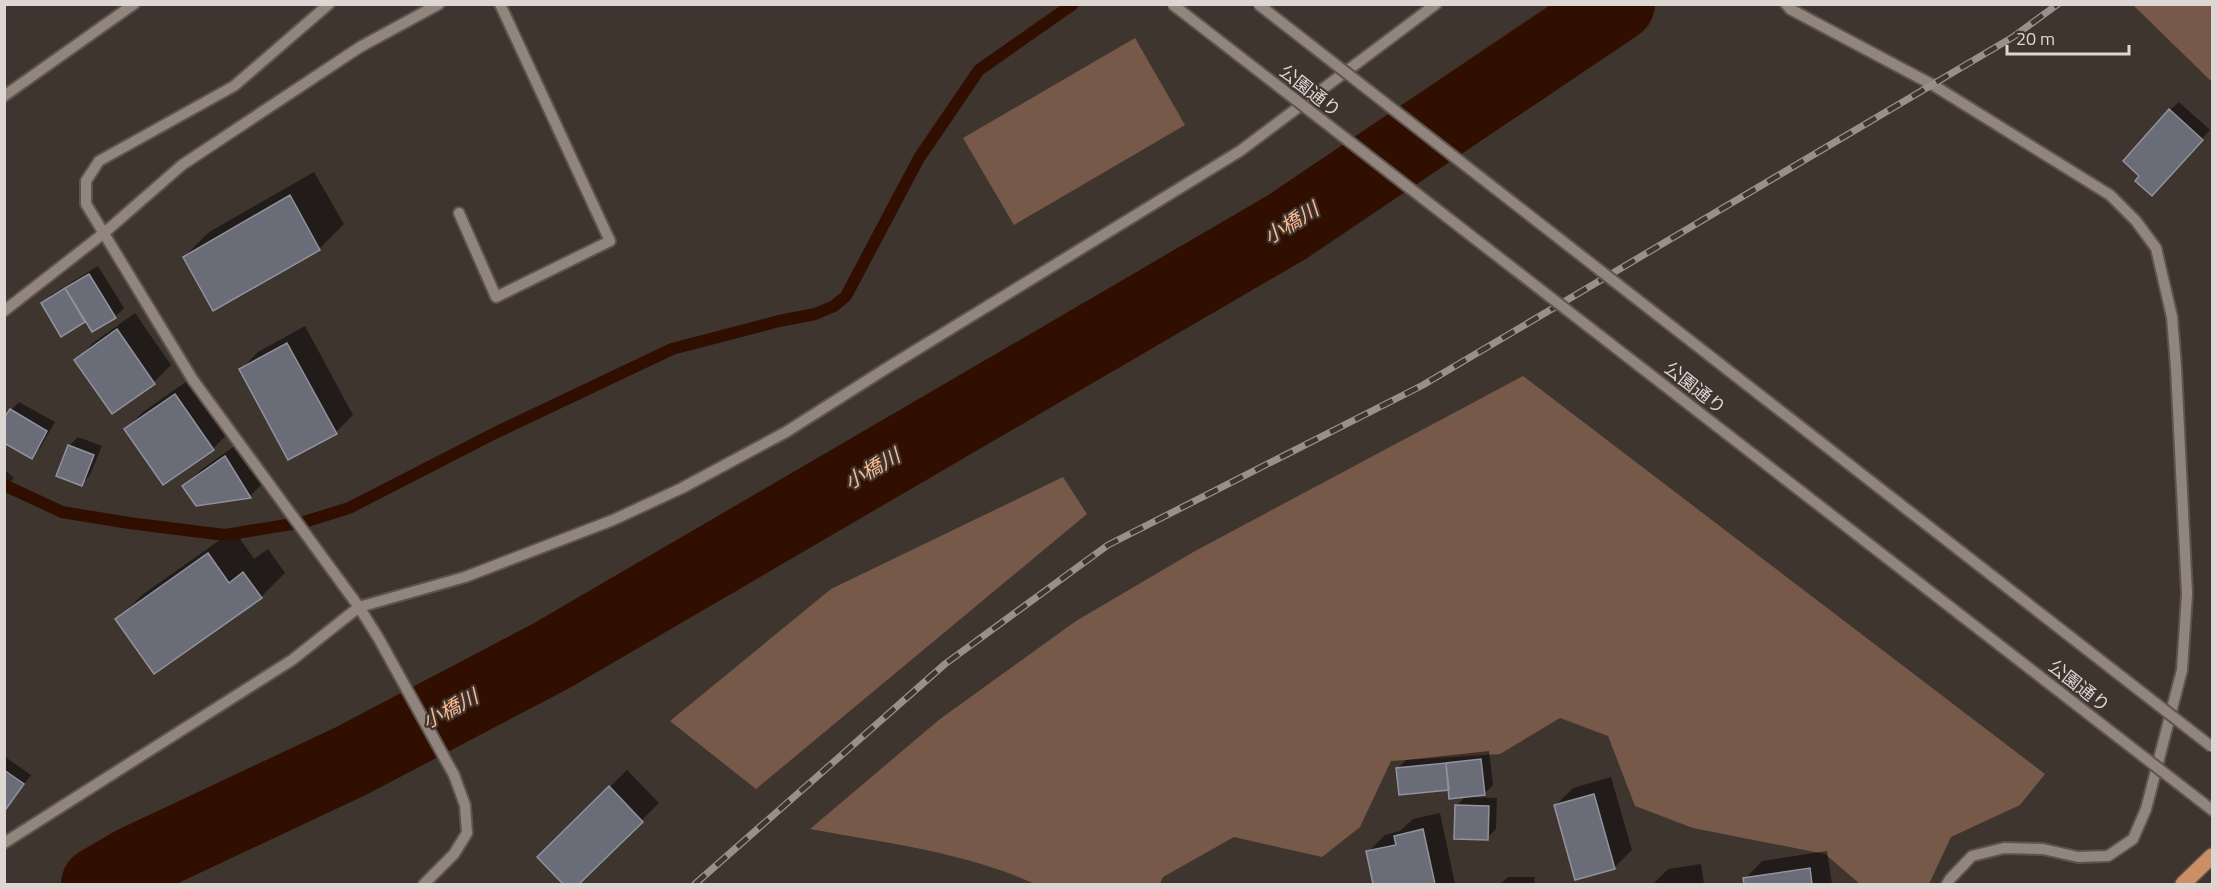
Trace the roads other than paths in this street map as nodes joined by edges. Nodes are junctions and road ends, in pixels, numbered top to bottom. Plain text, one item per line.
1 (134, 4) edge
2 (329, 4) edge
3 (439, 4) edge
4 (500, 4) edge
5 (1172, 4) edge
6 (1258, 4) edge
7 (1436, 4) edge
8 (1788, 7) edge
9 (4, 96) edge
10 (459, 213) dead end
11 (104, 233) junction
12 (4, 311) edge
13 (359, 607) junction
14 (2212, 747) edge
15 (2212, 810) edge
16 (4, 843) edge
17 (2212, 856) edge
18 (424, 885) edge
19 (1947, 885) edge
20 (2183, 885) edge

1 - 9 street
2 - 11 street
3 - 11 street
4 - 10 street
5 - 15 street, 公園通り, bridge
6 - 14 street, 公園通り, bridge
7 - 13 street
8 - 19 street
11 - 12 street
11 - 13 street
13 - 16 street
13 - 18 street
17 - 20 main road

